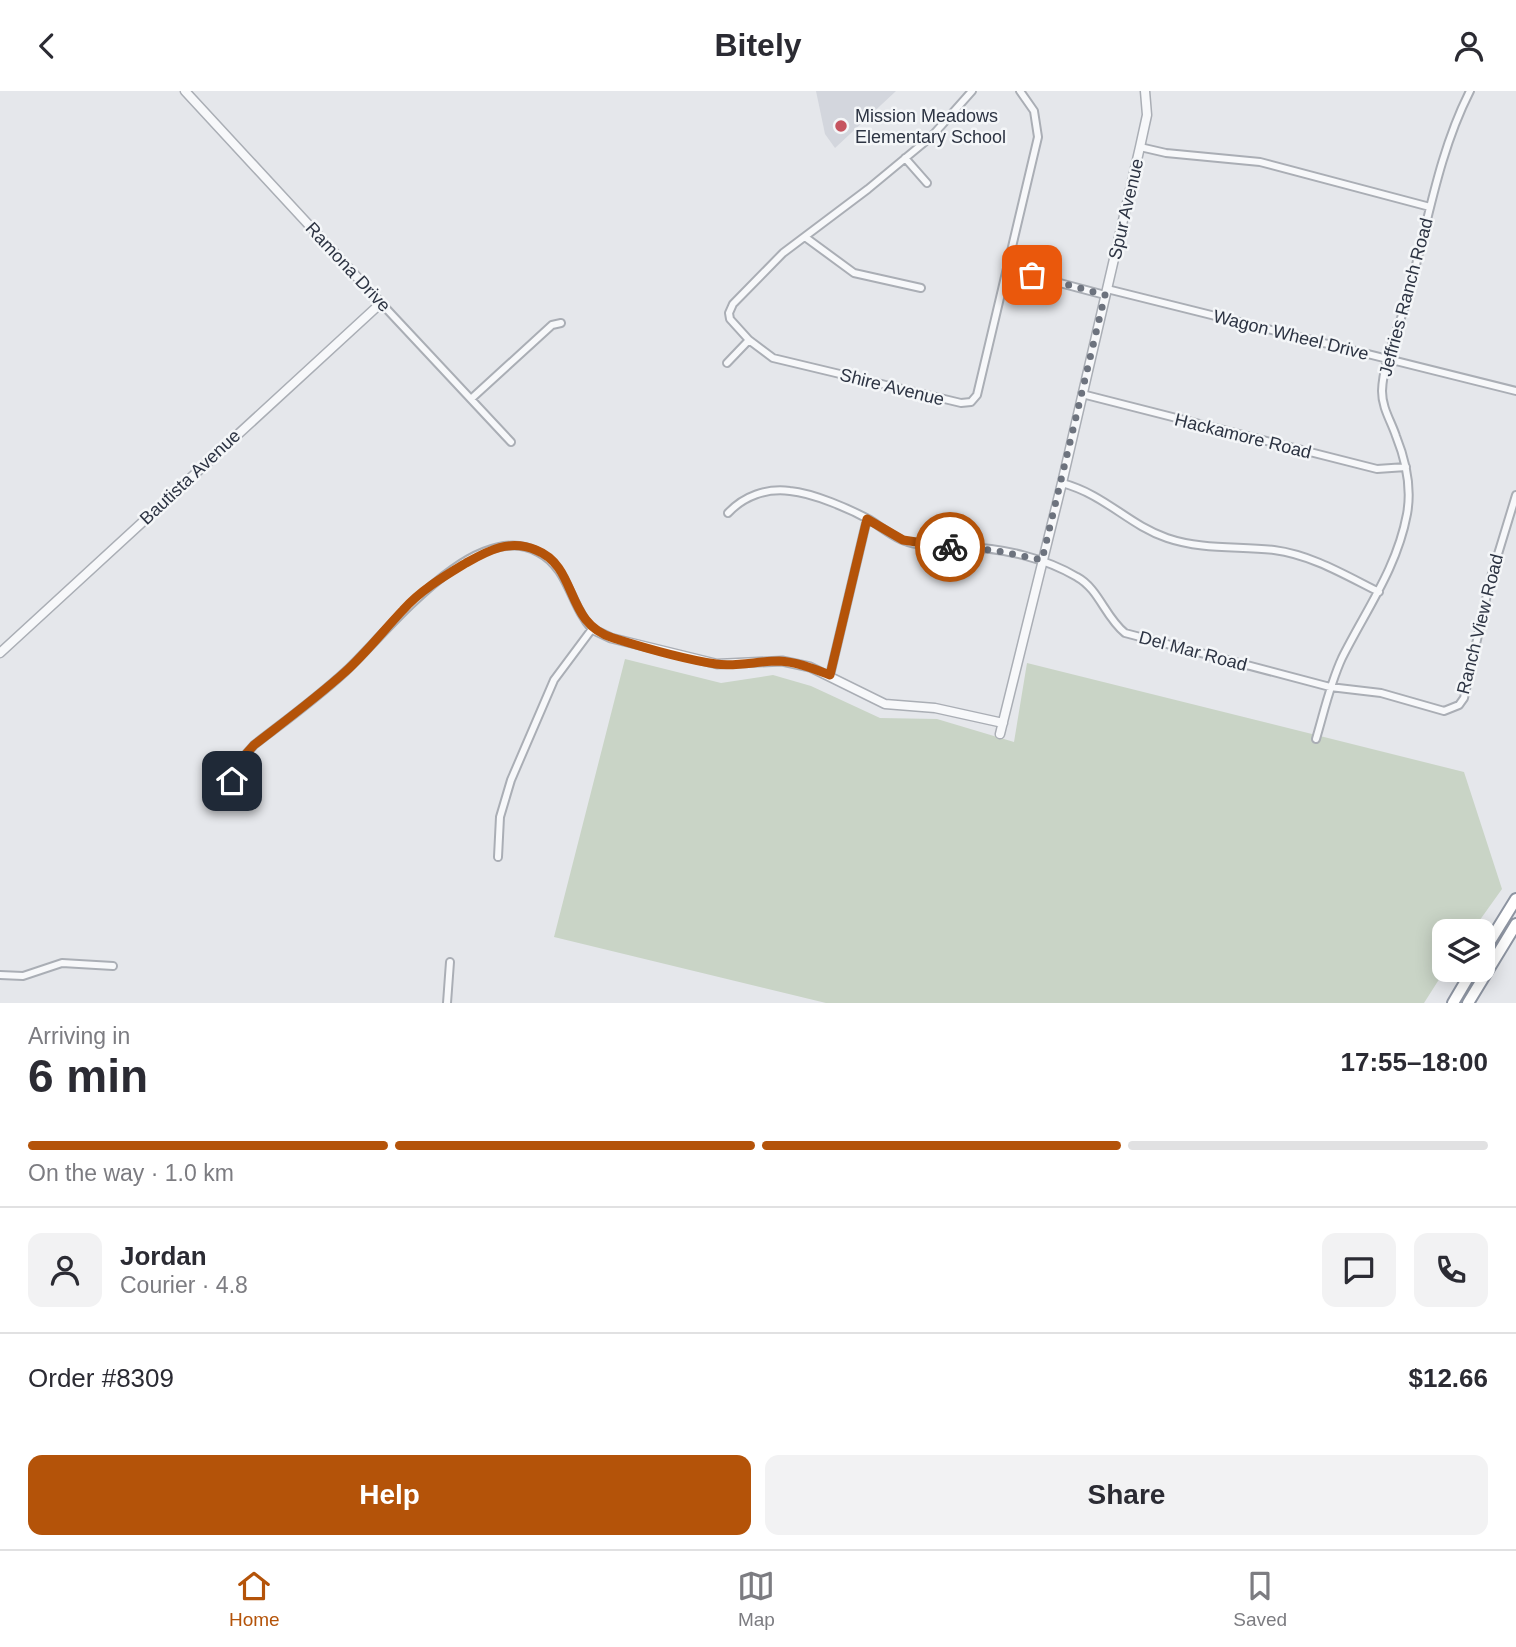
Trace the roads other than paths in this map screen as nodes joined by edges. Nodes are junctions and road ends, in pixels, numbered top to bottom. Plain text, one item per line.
1 (184, 91) edge
2 (972, 91) edge
3 (1020, 91) edge
4 (1144, 91) edge
5 (1470, 91) edge
6 (1140, 147) junction
7 (905, 158) junction
8 (927, 183) dead end
9 (1430, 207) junction
10 (804, 237) junction
11 (1007, 269) junction
12 (920, 288) dead end
13 (1106, 292) junction
14 (381, 303) junction
15 (561, 323) dead end
16 (749, 340) junction
17 (1389, 359) junction
18 (727, 363) dead end
19 (1516, 391) edge
20 (1082, 394) junction
21 (471, 399) junction
22 (511, 442) dead end
23 (1406, 467) junction
24 (1062, 483) junction
25 (1516, 495) edge
26 (728, 513) dead end
27 (867, 519) junction
28 (1042, 560) junction
29 (1379, 591) junction
30 (592, 629) junction
31 (0, 653) edge
32 (830, 675) junction
33 (1330, 687) junction
34 (1003, 723) junction
35 (1000, 734) dead end
36 (1317, 739) dead end
37 (232, 781) dead end
38 (498, 857) dead end
39 (1516, 899) edge
40 (1516, 924) edge
41 (1495, 933) edge
42 (450, 962) dead end
43 (113, 966) dead end
44 (0, 975) edge
45 (1465, 982) edge
46 (447, 1003) edge
47 (1453, 1003) edge
48 (1468, 1003) edge

1 - 14 street, Ramona Drive
2 - 7 street
3 - 11 street, Shire Avenue
4 - 6 street, Spur Avenue
5 - 9 street, Jeffries Ranch Road
6 - 9 street
6 - 13 street, Spur Avenue
7 - 8 street
7 - 10 street
9 - 17 street, Jeffries Ranch Road
10 - 12 street
10 - 16 street, Shire Avenue
11 - 13 street, Wagon Wheel Drive
11 - 16 street, Shire Avenue
13 - 17 street, Wagon Wheel Drive
13 - 20 street, Spur Avenue
14 - 21 street, Ramona Drive
14 - 31 street, Bautista Avenue
15 - 21 street
16 - 18 street
17 - 19 street, Wagon Wheel Drive
17 - 23 street, Jeffries Ranch Road
20 - 23 street, Hackamore Road
20 - 24 street, Spur Avenue
21 - 22 street, Ramona Drive
23 - 29 street, Jeffries Ranch Road
24 - 28 street, Spur Avenue
24 - 29 street
25 - 33 street, Ranch View Road
26 - 27 street, Del Mar Road
27 - 28 street, Del Mar Road
27 - 32 street
28 - 33 street, Del Mar Road
28 - 34 street, Spur Avenue
29 - 33 street, Jeffries Ranch Road
30 - 32 street
30 - 37 street
30 - 38 street
32 - 34 street
33 - 36 street, Jeffries Ranch Road
34 - 35 street, Spur Avenue
39 - 41 highway
40 - 48 highway
42 - 46 street
43 - 44 street
45 - 47 highway

